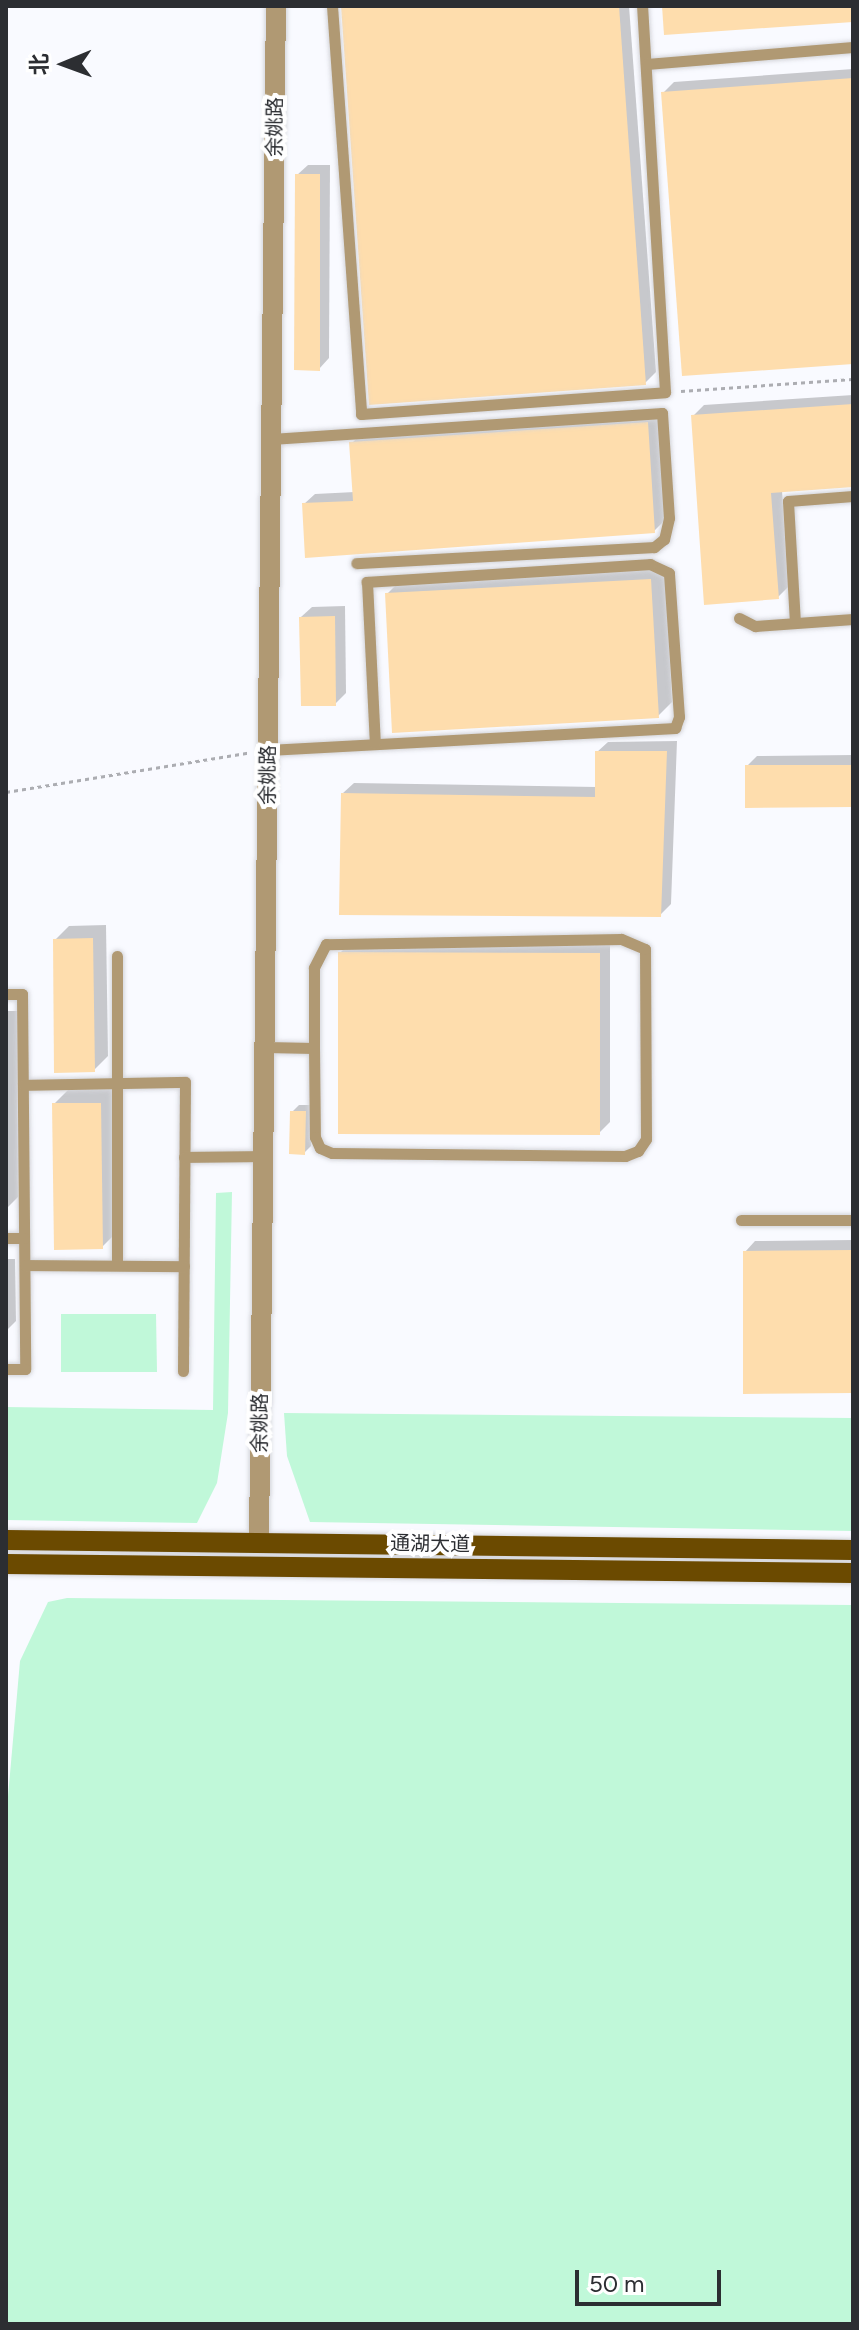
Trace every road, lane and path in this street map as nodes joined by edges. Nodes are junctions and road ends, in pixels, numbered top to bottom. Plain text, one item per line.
1 (276, 6) edge
2 (332, 6) edge
3 (642, 6) edge
4 (853, 47) edge
5 (646, 64) junction
6 (853, 379) edge
7 (665, 392) junction
8 (271, 439) junction
9 (853, 496) edge
10 (356, 563) dead end
11 (739, 618) dead end
12 (853, 619) edge
13 (795, 623) junction
14 (375, 744) junction
15 (268, 750) junction
16 (6, 792) edge
17 (117, 956) dead end
18 (6, 994) edge
19 (265, 1047) junction
20 (314, 1048) junction
21 (117, 1083) junction
22 (23, 1085) junction
23 (263, 1156) junction
24 (184, 1157) junction
25 (741, 1220) dead end
26 (853, 1220) edge
27 (6, 1238) edge
28 (24, 1238) junction
29 (25, 1265) junction
30 (117, 1265) junction
31 (184, 1266) junction
32 (6, 1369) edge
33 (183, 1371) dead end
34 (6, 1540) edge
35 (259, 1543) junction
36 (853, 1550) edge
37 (6, 1564) edge
38 (853, 1573) edge

1 - 8 street, 余姚路
2 - 7 lane
3 - 5 lane
4 - 5 lane
5 - 7 lane
6 - 7 path
8 - 10 lane
8 - 15 street, 余姚路
9 - 13 lane
11 - 13 lane
12 - 13 lane
14 - 14 lane
14 - 15 lane
15 - 16 path
15 - 19 street, 余姚路
17 - 21 lane
18 - 22 lane
19 - 20 lane
19 - 23 street, 余姚路
20 - 20 lane
21 - 22 lane
21 - 24 lane
21 - 30 lane
22 - 28 lane
23 - 24 lane
23 - 35 street, 余姚路
24 - 31 lane
25 - 26 lane
27 - 28 lane
28 - 29 lane
29 - 30 lane
29 - 32 lane
30 - 31 lane
31 - 33 lane
34 - 35 main road, 通湖大道
35 - 36 main road, 通湖大道
37 - 38 main road, 通湖大道

